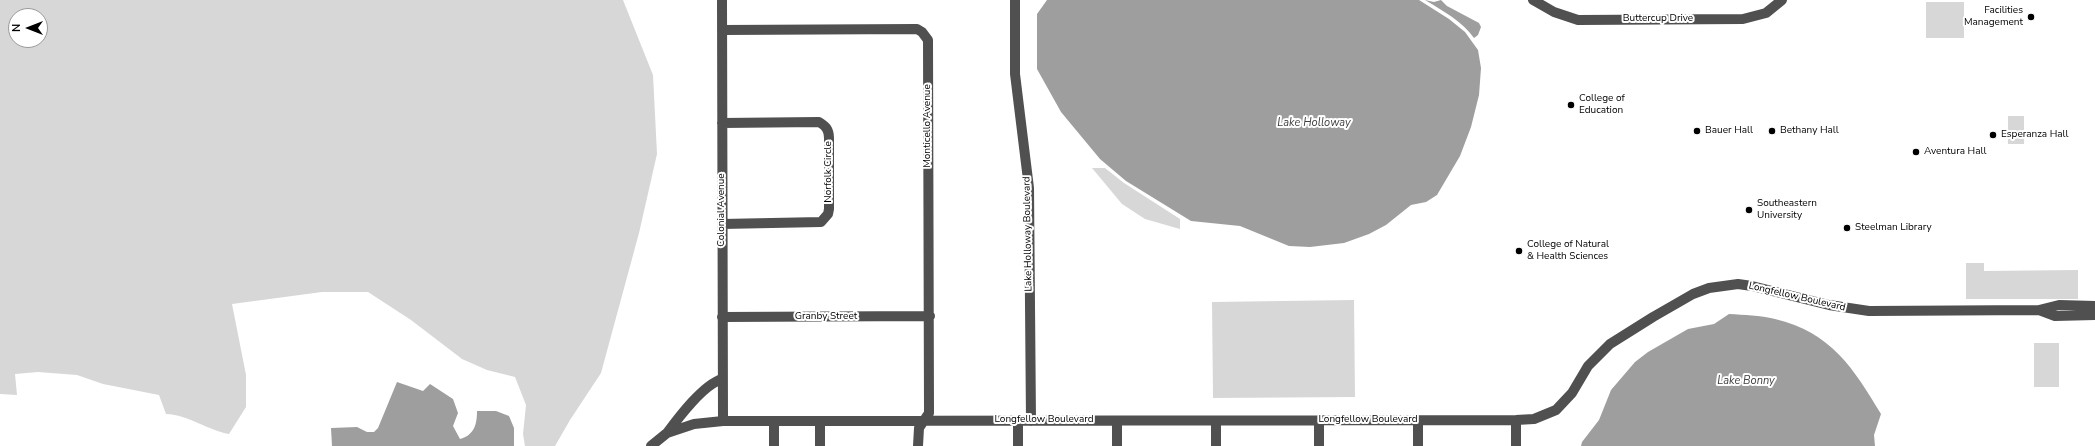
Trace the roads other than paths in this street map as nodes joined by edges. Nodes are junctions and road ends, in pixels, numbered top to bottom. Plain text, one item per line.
1 (722, 0) edge
2 (1015, 0) edge
3 (1534, 0) edge
4 (1782, 0) edge
5 (722, 30) junction
6 (722, 123) junction
7 (722, 224) junction
8 (2095, 306) edge
9 (2039, 310) junction
10 (2095, 315) edge
11 (930, 316) junction
12 (722, 317) junction
13 (722, 379) junction
14 (924, 420) junction
15 (1117, 420) junction
16 (1319, 420) junction
17 (1418, 420) junction
18 (1516, 420) junction
19 (723, 421) junction
20 (774, 421) junction
21 (820, 421) junction
22 (1018, 421) junction
23 (1031, 421) junction
24 (1216, 421) junction
25 (666, 433) junction
26 (651, 446) edge
27 (774, 446) edge
28 (820, 446) edge
29 (918, 446) edge
30 (1018, 446) edge
31 (1117, 446) edge
32 (1216, 446) edge
33 (1319, 446) edge
34 (1418, 446) edge
35 (1516, 446) edge

1 - 5 street, Colonial Avenue
2 - 23 street, Lake Holloway Boulevard
3 - 4 street, Buttercup Drive
5 - 6 street, Colonial Avenue
5 - 11 street, Monticello Avenue
6 - 7 street, Colonial Avenue
6 - 7 street, Norfolk Circle
7 - 12 street, Colonial Avenue
8 - 9 street, Longfellow Boulevard
9 - 10 street, Longfellow Boulevard
9 - 18 street, Longfellow Boulevard
11 - 12 street, Granby Street
11 - 14 street, Monticello Avenue
12 - 13 street, Colonial Avenue
13 - 19 street, Colonial Avenue
13 - 25 street
14 - 21 street, Longfellow Boulevard
14 - 22 street, Longfellow Boulevard
14 - 29 street, Monticello Avenue
15 - 23 street, Longfellow Boulevard
15 - 24 street, Longfellow Boulevard
15 - 31 street
16 - 17 street, Longfellow Boulevard
16 - 24 street, Longfellow Boulevard
16 - 33 street
17 - 18 street, Longfellow Boulevard
17 - 34 street
18 - 35 street
19 - 20 street, Longfellow Boulevard
19 - 25 street, Longfellow Boulevard
20 - 21 street, Longfellow Boulevard
20 - 27 street
21 - 28 street
22 - 23 street, Longfellow Boulevard
22 - 30 street
24 - 32 street
25 - 26 street, Longfellow Boulevard

